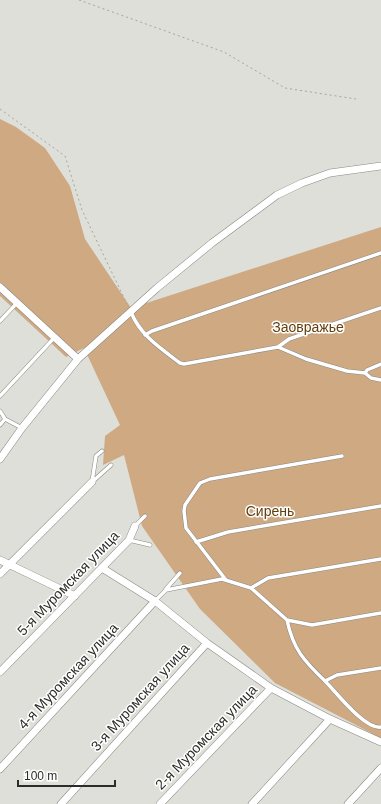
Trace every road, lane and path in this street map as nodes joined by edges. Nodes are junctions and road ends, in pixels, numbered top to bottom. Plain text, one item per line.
1 (79, 0) edge
2 (356, 99) dead end
3 (0, 109) edge
4 (381, 166) edge
5 (381, 253) edge
6 (0, 288) edge
7 (17, 303) junction
8 (381, 308) edge
9 (131, 312) junction
10 (0, 321) edge
11 (145, 336) junction
12 (54, 338) junction
13 (278, 347) junction
14 (78, 359) junction
15 (381, 364) edge
16 (365, 374) junction
17 (381, 380) edge
18 (0, 396) edge
19 (0, 411) edge
20 (5, 419) junction
21 (0, 425) edge
22 (22, 428) junction
23 (102, 450) dead end
24 (342, 456) dead end
25 (0, 459) edge
26 (111, 466) dead end
27 (92, 482) junction
28 (381, 506) edge
29 (145, 516) dead end
30 (135, 526) joint
31 (129, 540) junction
32 (196, 542) junction
33 (150, 545) dead end
34 (381, 559) edge
35 (0, 560) edge
36 (11, 564) junction
37 (102, 568) junction
38 (180, 573) dead end
39 (0, 574) edge
40 (226, 580) junction
41 (251, 588) junction
42 (166, 590) junction
43 (75, 596) junction
44 (155, 601) junction
45 (381, 613) edge
46 (287, 620) junction
47 (207, 643) junction
48 (381, 668) edge
49 (0, 672) edge
50 (325, 681) junction
51 (271, 688) junction
52 (330, 720) junction
53 (381, 727) edge
54 (381, 742) edge
55 (381, 768) edge
56 (0, 769) edge
57 (61, 804) edge
58 (160, 804) edge
59 (252, 804) edge
60 (348, 804) edge

1 - 2 path
3 - 9 path
4 - 9 street
5 - 11 lane
6 - 7 street
7 - 10 lane
7 - 12 street
8 - 13 lane
9 - 11 lane
9 - 14 street
11 - 13 lane
12 - 14 street
12 - 18 lane
13 - 16 lane
14 - 22 street
15 - 16 lane
16 - 17 lane
19 - 20 lane
20 - 21 lane
20 - 22 lane
22 - 25 street
23 - 27 lane
24 - 32 lane
26 - 27 lane
27 - 36 street
28 - 32 lane
29 - 30 lane
30 - 31 street, 5-я Муромская улица
31 - 33 lane
31 - 37 street, 5-я Муромская улица
32 - 40 lane
34 - 41 lane
35 - 36 street
36 - 39 street
36 - 43 street
37 - 43 street, 5-я Муромская улица
37 - 44 street
38 - 42 lane
40 - 41 lane
40 - 42 lane
41 - 46 lane
42 - 44 lane
43 - 49 street, 5-я Муромская улица
44 - 47 street
44 - 56 street, 4-я Муромская улица
45 - 46 lane
46 - 50 lane
47 - 51 street
47 - 57 street, 3-я Муромская улица
48 - 50 lane
50 - 53 lane
51 - 52 street
51 - 58 street, 2-я Муромская улица
52 - 54 street
52 - 59 street
55 - 60 street

